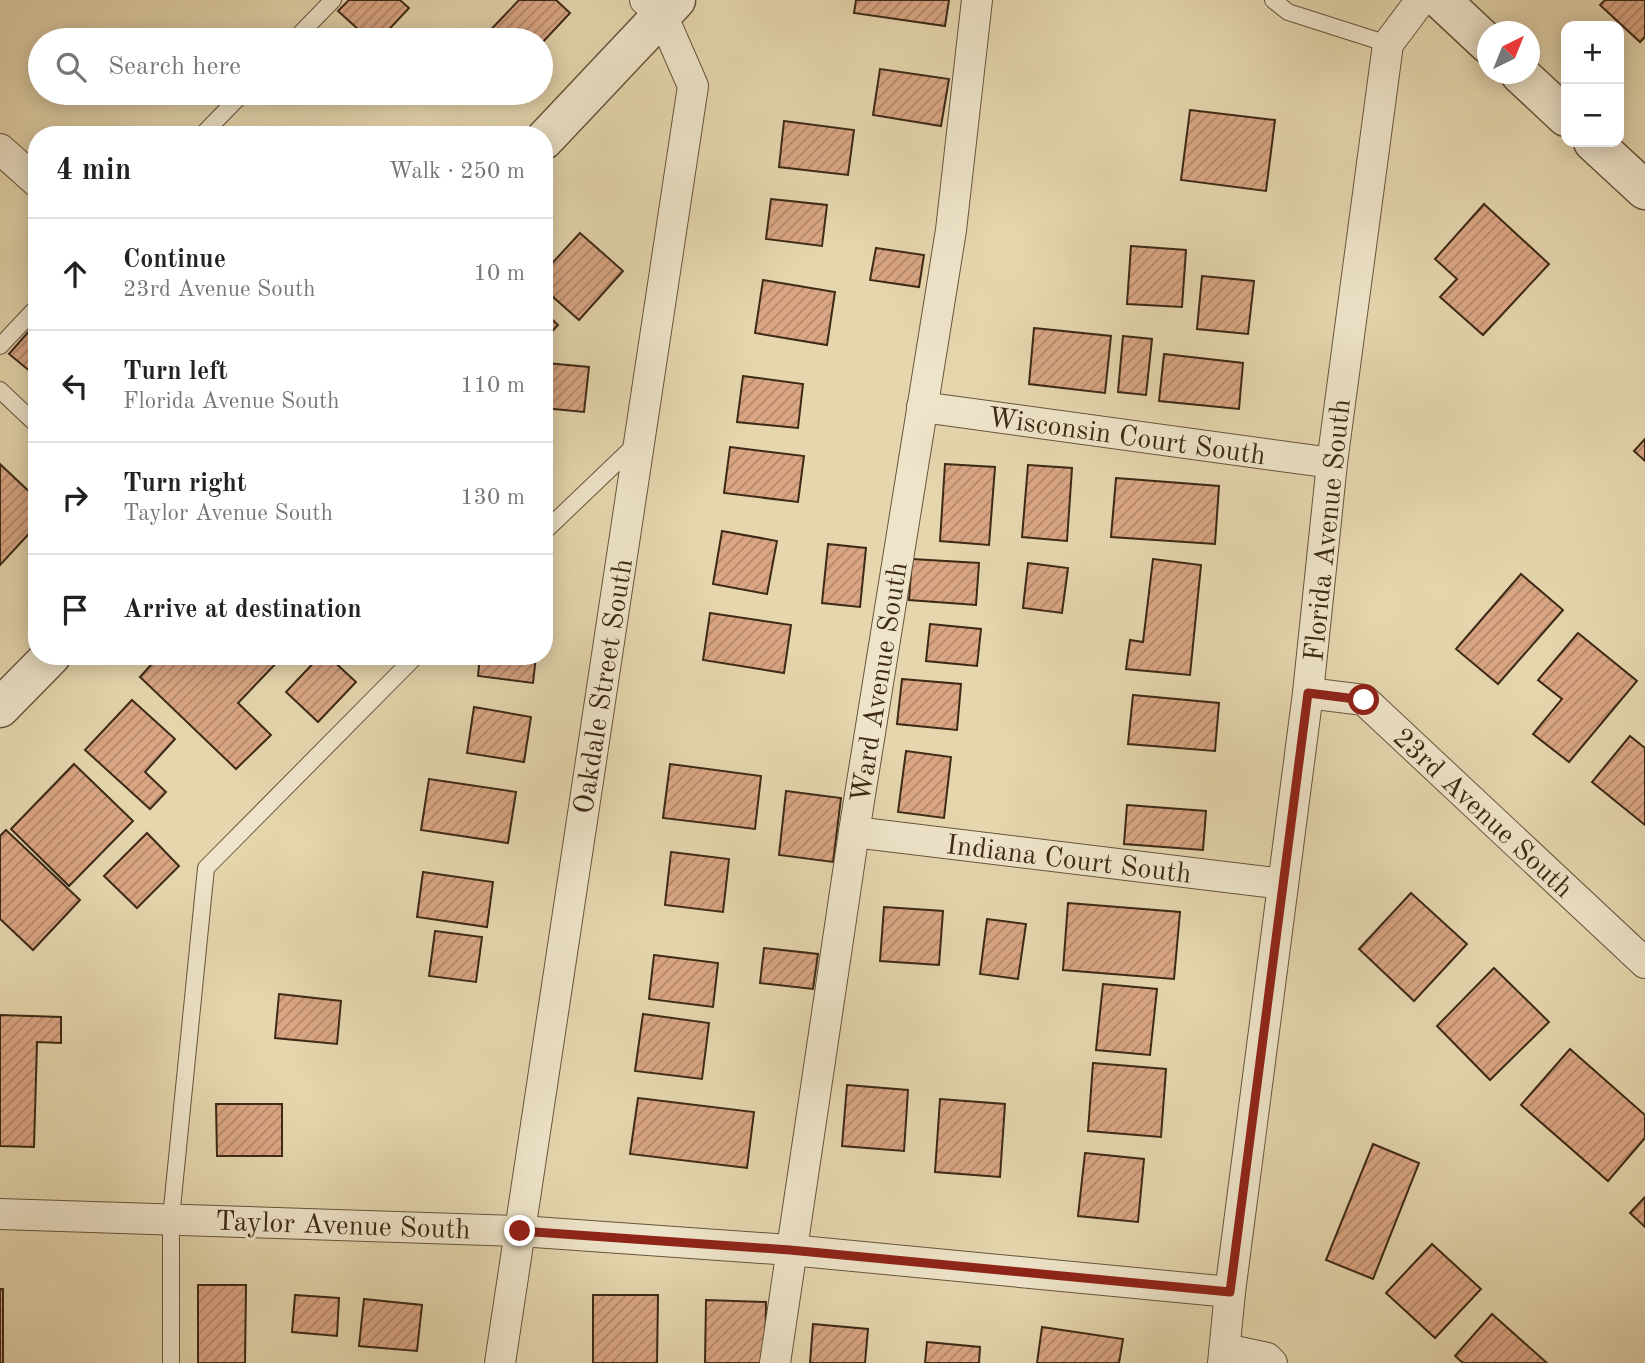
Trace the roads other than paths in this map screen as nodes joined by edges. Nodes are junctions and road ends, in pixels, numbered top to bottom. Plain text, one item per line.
1 (333, 0) edge
2 (977, 0) edge
3 (1273, 0) edge
4 (1421, 0) edge
5 (1441, 0) edge
6 (661, 5) edge
7 (306, 28) edge
8 (1477, 34) edge
9 (1388, 44) junction
10 (1531, 84) edge
11 (231, 105) edge
12 (1561, 112) edge
13 (211, 126) edge
14 (553, 130) edge
15 (1598, 147) edge
16 (0, 149) edge
17 (28, 174) edge
18 (1645, 190) edge
19 (28, 316) edge
20 (0, 346) edge
21 (0, 390) edge
22 (922, 407) junction
23 (28, 416) edge
24 (639, 442) junction
25 (1332, 463) junction
26 (553, 523) edge
27 (42, 665) edge
28 (407, 665) edge
29 (1308, 693) junction
30 (0, 708) edge
31 (854, 832) junction
32 (1283, 884) junction
33 (1645, 963) edge
34 (0, 1214) edge
35 (171, 1218) junction
36 (520, 1231) junction
37 (790, 1250) junction
38 (1230, 1292) junction
39 (1224, 1356) edge
40 (171, 1363) edge
41 (500, 1363) edge
42 (775, 1363) edge
43 (1272, 1363) edge

1 - 7 lane
2 - 22 street, Ward Avenue South
3 - 9 lane
4 - 9 street, Florida Avenue South
5 - 8 street
6 - 14 street
6 - 24 street, Oakdale Street South
9 - 25 street, Florida Avenue South
10 - 12 street
11 - 13 lane
15 - 18 street
16 - 17 street
19 - 20 lane
21 - 23 lane
22 - 25 street, Wisconsin Court South
22 - 31 street, Ward Avenue South
24 - 26 lane
24 - 36 street, Oakdale Street South
25 - 29 street, Florida Avenue South
27 - 30 street
28 - 35 lane
29 - 32 street, Florida Avenue South
29 - 33 street, 23rd Avenue South
31 - 32 street, Indiana Court South
31 - 37 street, Ward Avenue South
32 - 38 street, Florida Avenue South
34 - 35 street, Taylor Avenue South
35 - 36 street, Taylor Avenue South
35 - 40 lane
36 - 37 street, Taylor Avenue South
36 - 41 street, Oakdale Street South
37 - 38 street, Taylor Avenue South
37 - 42 street, Ward Avenue South
38 - 39 street, Florida Avenue South
39 - 43 street

